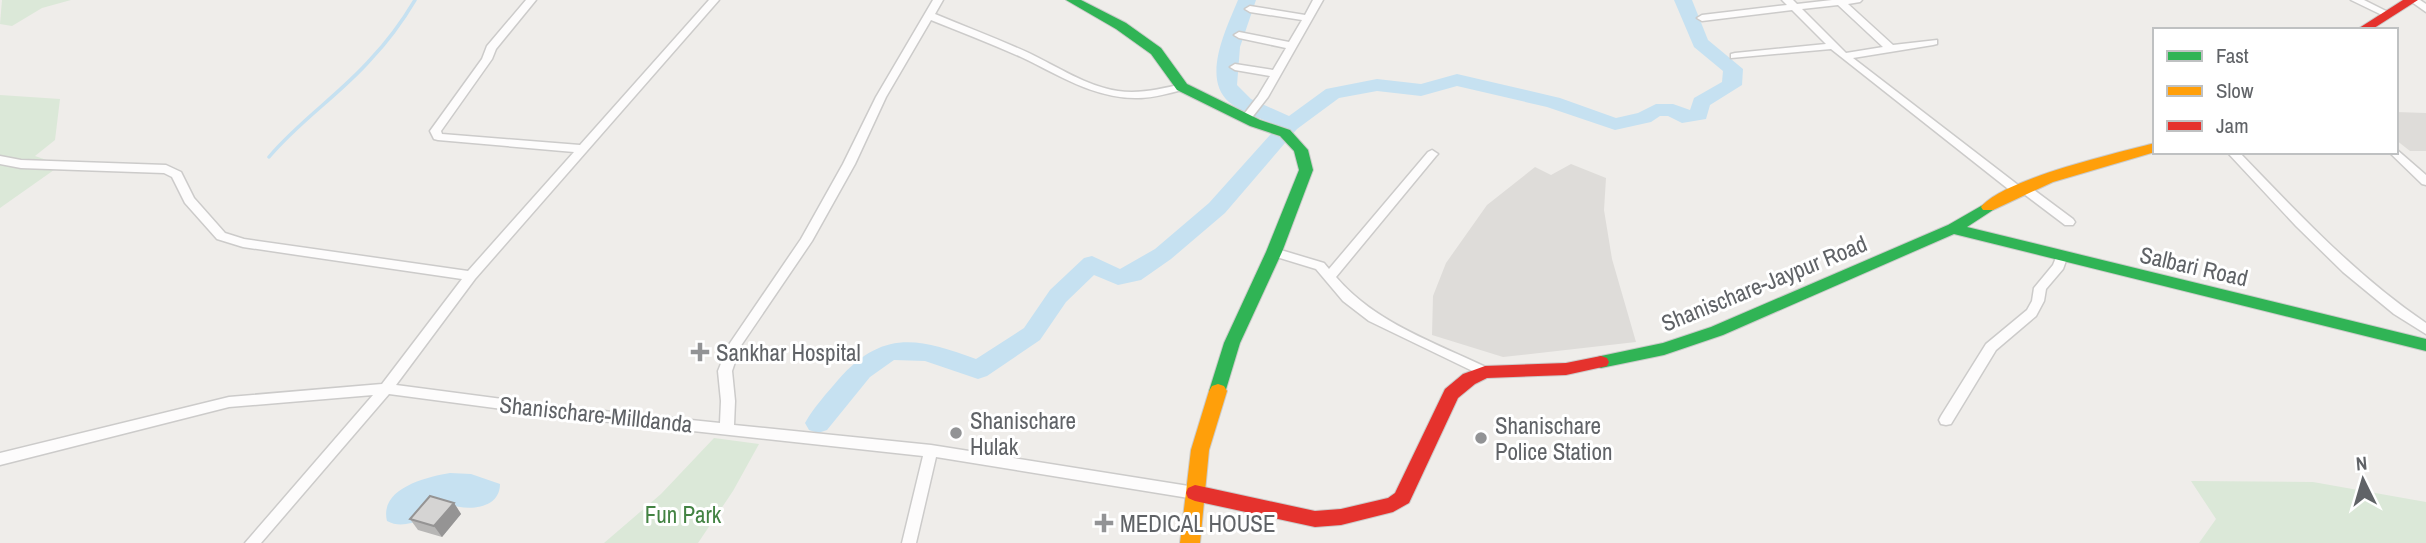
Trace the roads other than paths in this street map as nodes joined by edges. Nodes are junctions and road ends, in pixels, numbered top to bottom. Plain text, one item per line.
1 (531, 0) edge
2 (714, 0) edge
3 (938, 0) edge
4 (1072, 0) edge
5 (1318, 0) edge
6 (1857, 0) edge
7 (2356, 0) edge
8 (2413, 0) edge
9 (1840, 2) junction
10 (1791, 4) edge
11 (1250, 9) dead end
12 (2426, 9) edge
13 (2385, 13) junction
14 (929, 15) junction
15 (1308, 18) junction
16 (1702, 18) dead end
17 (2365, 28) edge
18 (1239, 35) dead end
19 (1933, 42) dead end
20 (1293, 46) junction
21 (1834, 46) junction
22 (1891, 49) junction
23 (1735, 55) dead end
24 (1844, 56) junction
25 (1235, 66) dead end
26 (1276, 74) junction
27 (1182, 87) junction
28 (1253, 110) junction
29 (2153, 148) edge
30 (584, 149) junction
31 (2234, 154) edge
32 (2396, 154) edge
33 (1432, 155) dead end
34 (0, 160) edge
35 (2426, 181) edge
36 (2019, 188) junction
37 (2069, 222) dead end
38 (1953, 229) junction
39 (1274, 252) junction
40 (2062, 258) junction
41 (471, 276) junction
42 (1330, 276) junction
43 (2426, 329) edge
44 (2426, 345) edge
45 (1485, 372) junction
46 (386, 389) junction
47 (1946, 420) dead end
48 (727, 428) junction
49 (931, 451) junction
50 (0, 459) edge
51 (1195, 493) junction
52 (252, 543) edge
53 (909, 543) edge
54 (1190, 543) edge

1 - 30 street
2 - 30 street
3 - 14 street
4 - 27 street
5 - 15 street
6 - 9 street
7 - 13 street
8 - 12 street
8 - 13 street
9 - 10 street
9 - 22 street
10 - 16 street
10 - 21 street
11 - 15 street
13 - 17 street
14 - 27 street
14 - 48 street
15 - 20 street
18 - 20 street
19 - 22 street
20 - 26 street
21 - 23 street
21 - 24 street
22 - 24 street
24 - 36 street
25 - 26 street
26 - 28 street
27 - 28 street
28 - 39 street
29 - 36 street, Shanischare-Jaypur Road
30 - 41 street
31 - 43 street
32 - 35 street
33 - 42 street
34 - 41 street
36 - 37 street
36 - 38 street, Shanischare-Jaypur Road
38 - 40 street, Salbari Road
38 - 45 street, Shanischare-Jaypur Road
39 - 42 street
39 - 51 street
40 - 44 street, Salbari Road
40 - 47 street
41 - 46 street
42 - 45 street
45 - 51 street, Shanischare-Jaypur Road
46 - 48 street, Shanischare-Milldanda
46 - 50 street, Shanischare-Milldanda
46 - 52 street
48 - 49 street, Shanischare-Milldanda
49 - 51 street, Shanischare-Milldanda
49 - 53 street
51 - 54 street

